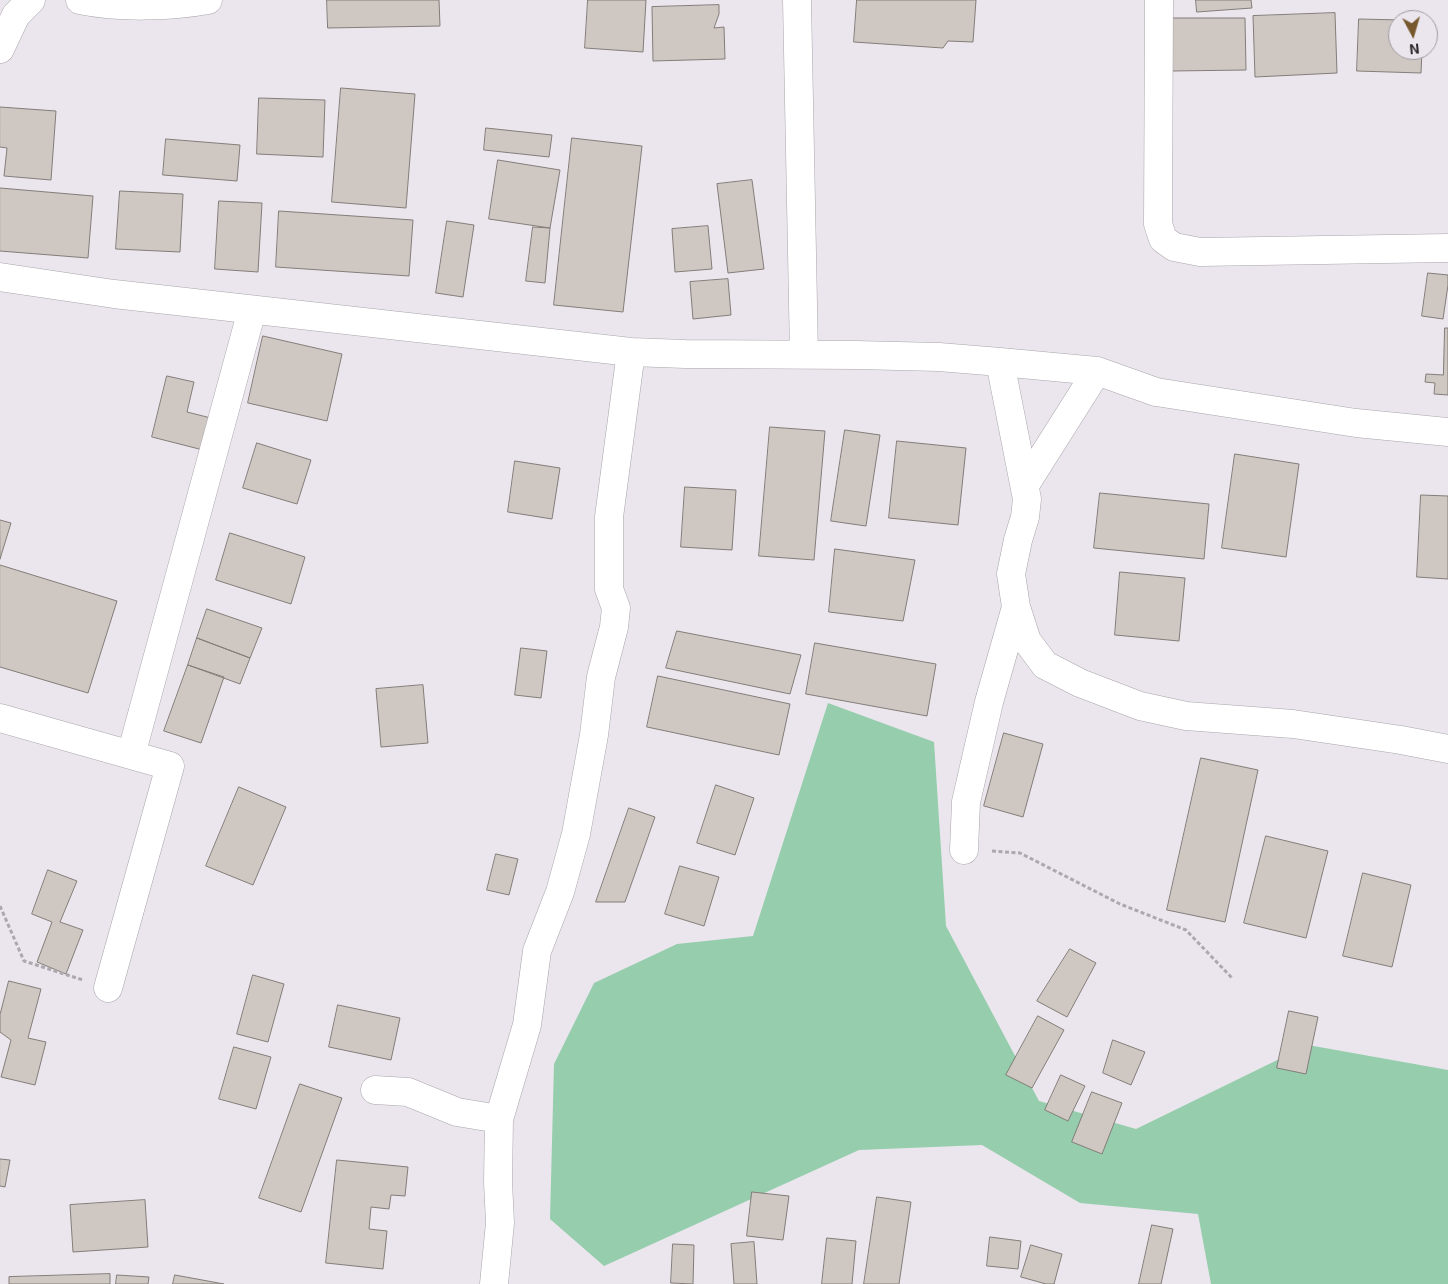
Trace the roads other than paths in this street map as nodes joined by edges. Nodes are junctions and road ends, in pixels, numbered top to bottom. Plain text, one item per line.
1 (31, 0) edge
2 (80, 0) edge
3 (208, 0) edge
4 (797, 0) edge
5 (1159, 0) edge
6 (0, 49) edge
7 (1448, 248) edge
8 (0, 277) edge
9 (252, 310) junction
10 (631, 352) junction
11 (804, 354) junction
12 (1000, 362) junction
13 (1097, 371) junction
14 (1448, 432) edge
15 (1025, 484) junction
16 (1016, 607) junction
17 (0, 718) edge
18 (1448, 749) edge
19 (131, 755) junction
20 (964, 850) road end
21 (108, 988) road end
22 (375, 1090) dead end
23 (499, 1119) junction
24 (494, 1284) edge

1 - 6 street
2 - 3 street
4 - 11 street
5 - 7 street
8 - 9 street
9 - 10 street
9 - 19 street
10 - 11 street
10 - 23 street
11 - 12 street
12 - 13 street
12 - 15 street
13 - 14 street
13 - 15 street
15 - 16 street
16 - 18 street
16 - 20 street
17 - 19 street
19 - 21 street
22 - 23 street
23 - 24 street

